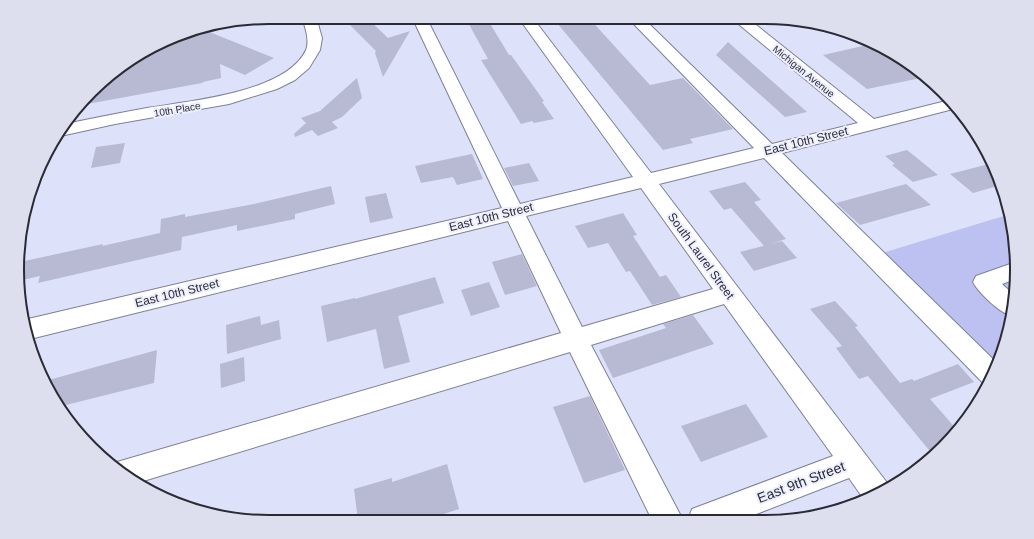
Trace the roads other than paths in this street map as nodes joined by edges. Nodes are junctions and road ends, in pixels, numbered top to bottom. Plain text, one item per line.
1 (311, 24) edge
2 (421, 24) edge
3 (530, 24) edge
4 (641, 24) edge
5 (745, 24) edge
6 (947, 106) edge
7 (871, 125) junction
8 (67, 130) edge
9 (768, 151) junction
10 (646, 180) junction
11 (514, 212) junction
12 (1010, 273) edge
13 (729, 294) junction
14 (1008, 303) edge
15 (31, 328) edge
16 (576, 340) junction
17 (988, 371) edge
18 (854, 462) junction
19 (129, 471) edge
20 (874, 489) edge
21 (665, 515) edge
22 (716, 515) edge

1 - 8 street, 10th Place
2 - 11 street
3 - 10 street, South Laurel Street
4 - 9 street
5 - 7 street, Michigan Avenue
6 - 7 street, East 10th Street
7 - 9 street, East 10th Street
9 - 10 street, East 10th Street
9 - 17 street
10 - 11 street, East 10th Street
10 - 13 street, South Laurel Street
11 - 15 street, East 10th Street
11 - 16 street
12 - 14 street
13 - 16 street
13 - 18 street, South Laurel Street
16 - 19 street
16 - 21 street
18 - 20 street, South Laurel Street
18 - 22 street, East 9th Street

